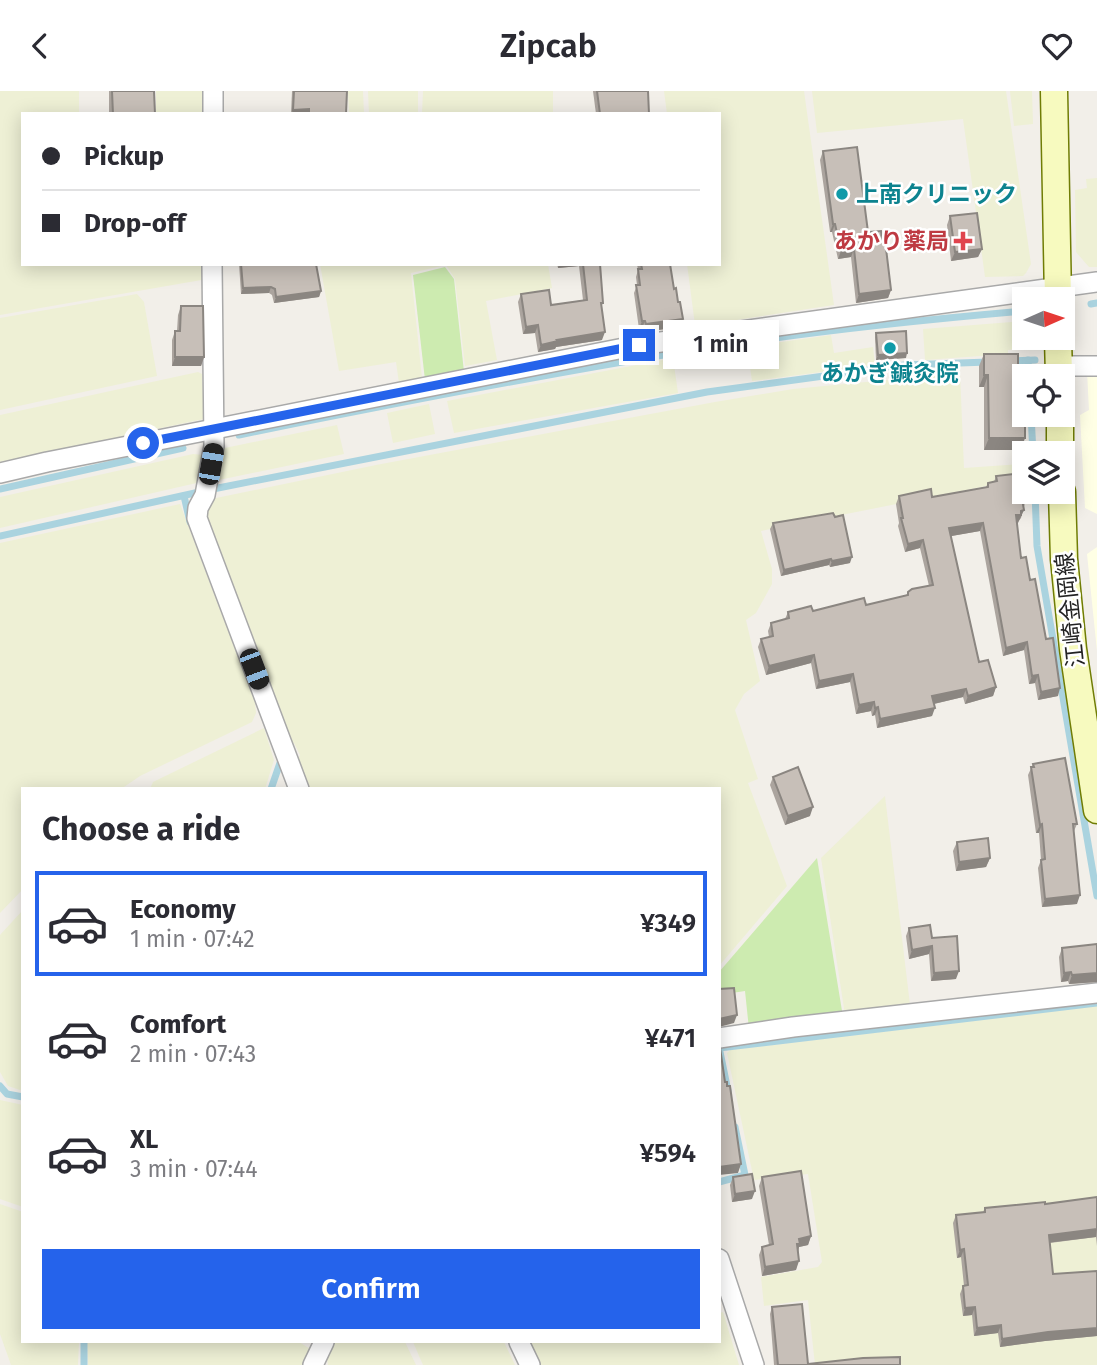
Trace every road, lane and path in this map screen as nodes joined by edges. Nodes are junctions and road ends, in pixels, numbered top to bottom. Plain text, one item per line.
1 (213, 91) edge
2 (1055, 91) edge
3 (213, 112) edge
4 (212, 266) edge
5 (1097, 282) edge
6 (1057, 287) edge
7 (1075, 288) edge
8 (1012, 299) edge
9 (1097, 366) edge
10 (1075, 369) edge
11 (214, 429) junction
12 (0, 473) edge
13 (1062, 504) edge
14 (298, 787) edge
15 (1097, 810) edge
16 (1097, 993) edge
17 (721, 1038) edge
18 (721, 1265) edge
19 (324, 1343) edge
20 (519, 1343) edge
21 (313, 1365) edge
22 (530, 1365) edge
23 (754, 1365) edge

1 - 3 street
2 - 6 main road
4 - 11 street
5 - 7 street
8 - 11 street
9 - 10 street
11 - 12 street
11 - 14 street
13 - 15 main road, 江崎金岡線
16 - 17 street
18 - 23 street
19 - 21 street
20 - 22 street

